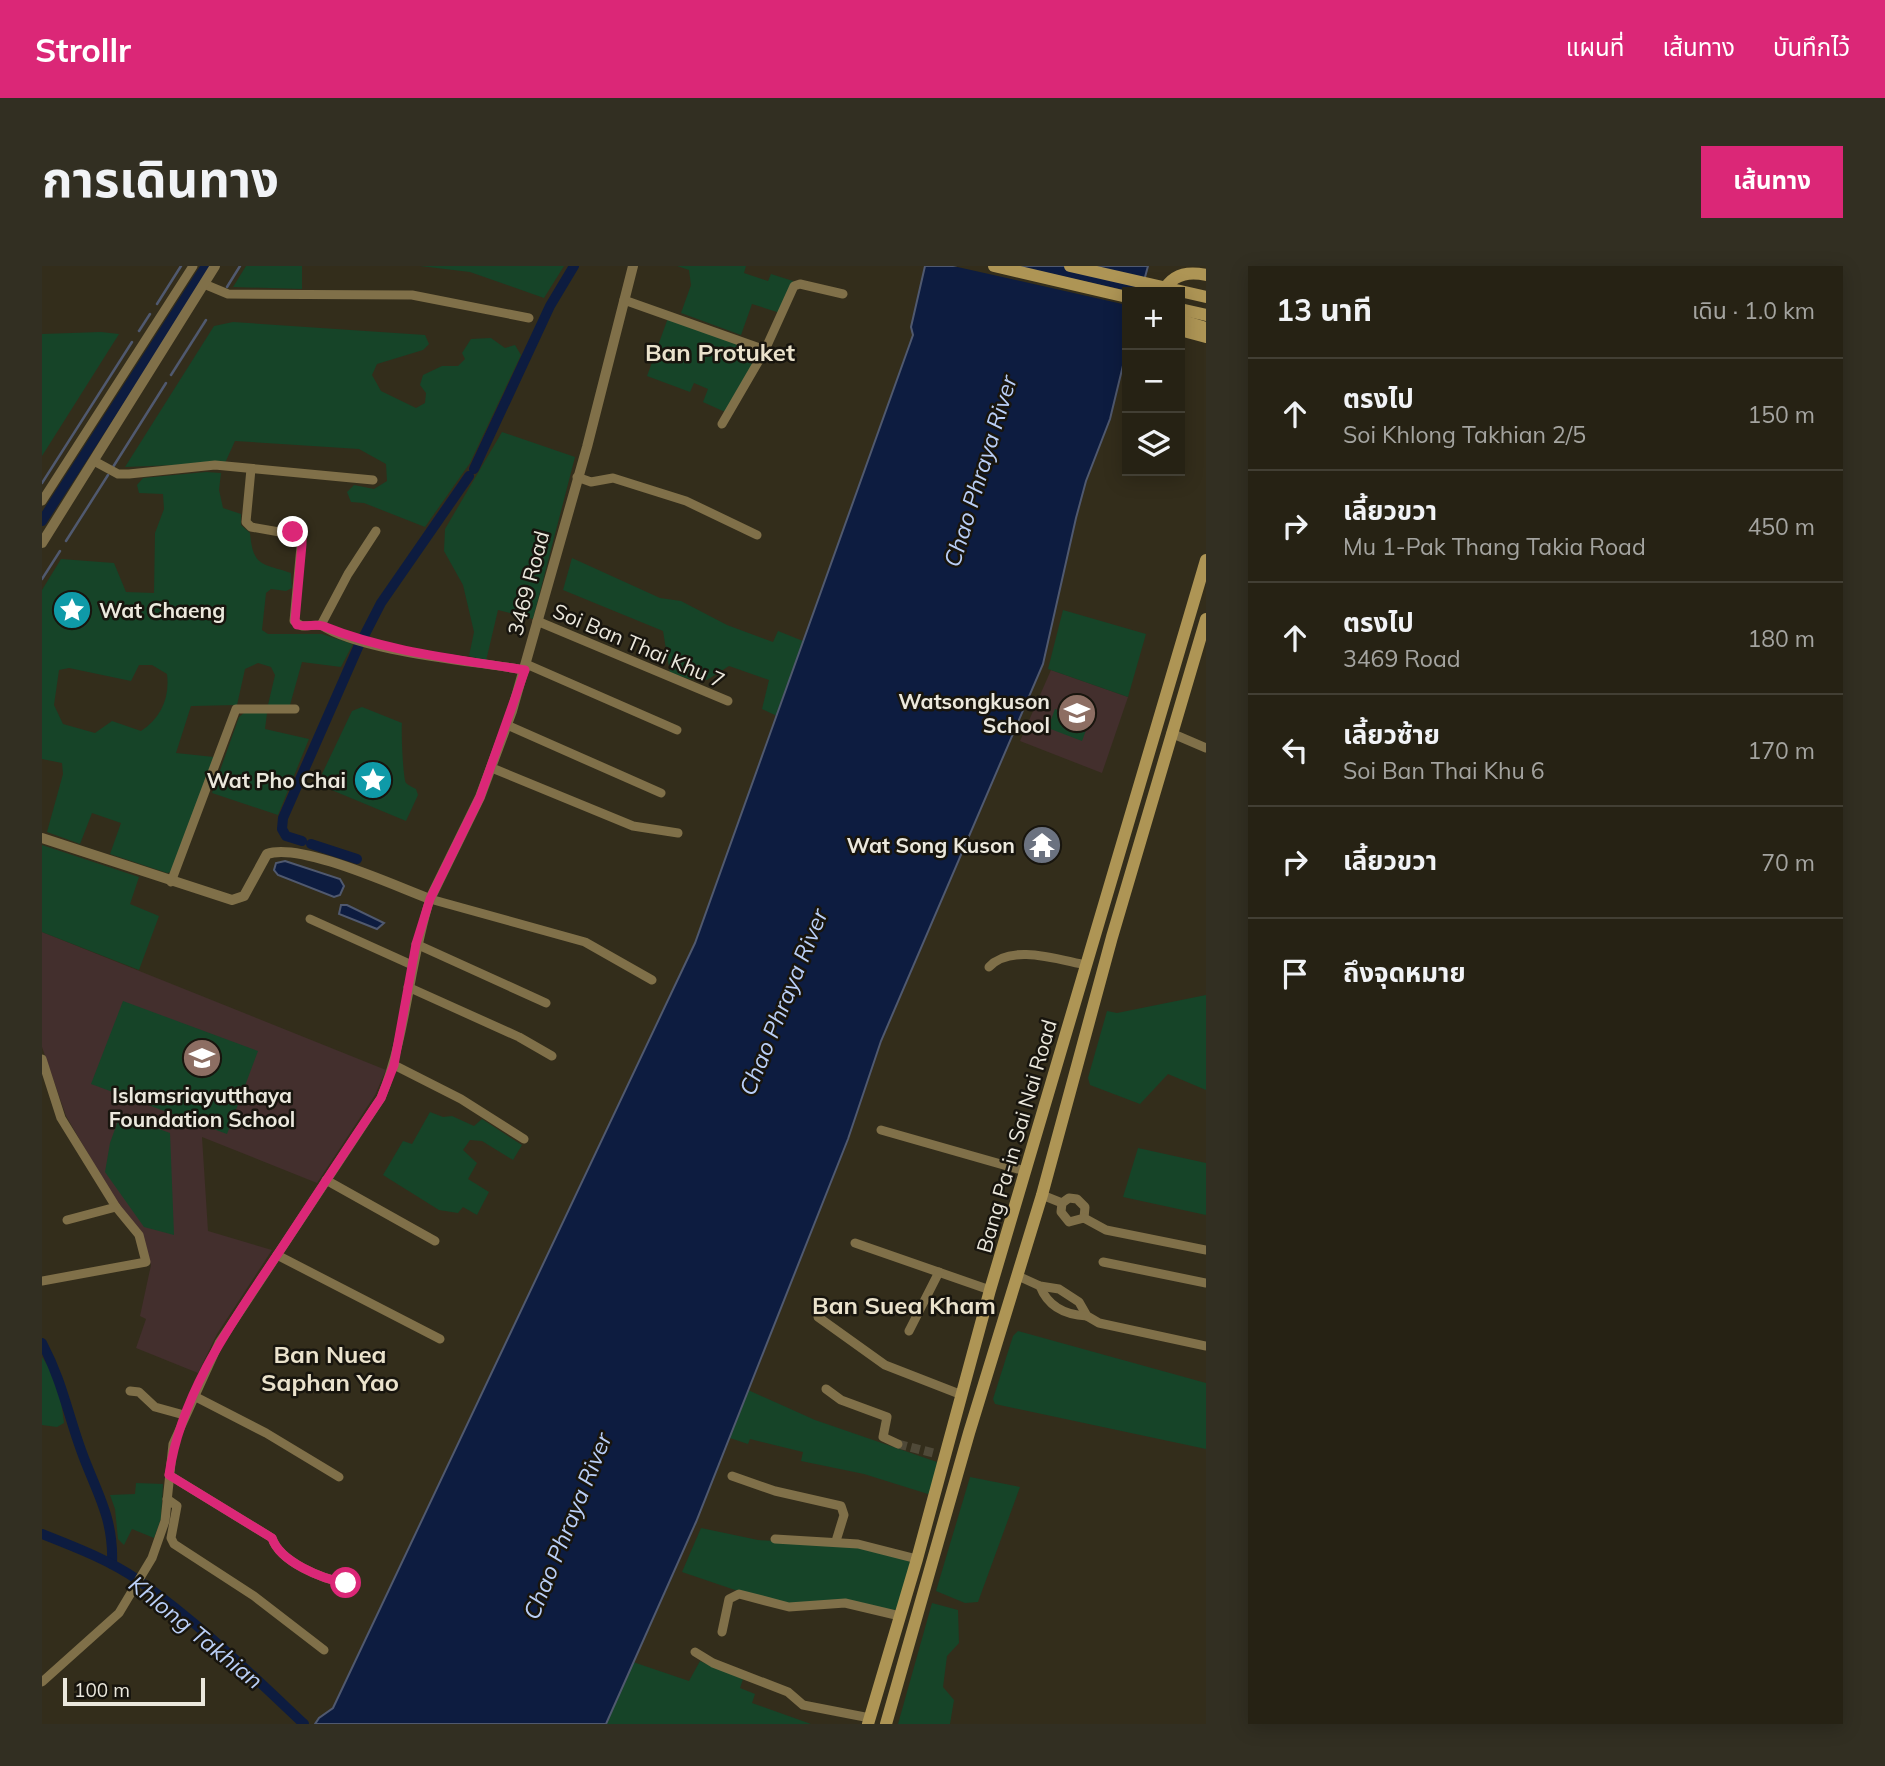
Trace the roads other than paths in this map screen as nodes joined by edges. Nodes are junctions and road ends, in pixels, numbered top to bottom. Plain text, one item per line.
1 (194, 266) edge
2 (215, 266) edge
3 (633, 266) edge
4 (994, 266) edge
5 (1070, 266) edge
6 (1206, 275) edge
7 (204, 284) junction
8 (1206, 284) edge
9 (1166, 287) edge
10 (1178, 287) edge
11 (843, 294) dead end
12 (1122, 296) edge
13 (1206, 297) edge
14 (624, 300) junction
15 (1185, 310) edge
16 (1206, 315) edge
17 (528, 318) dead end
18 (1185, 322) edge
19 (1206, 328) edge
20 (1185, 331) edge
21 (1206, 337) edge
22 (145, 342) junction
23 (159, 350) junction
24 (765, 350) junction
25 (722, 424) dead end
26 (94, 461) junction
27 (251, 469) junction
28 (577, 477) junction
29 (373, 480) dead end
30 (42, 501) edge
31 (376, 531) dead end
32 (757, 535) dead end
33 (42, 543) edge
34 (1206, 560) edge
35 (1206, 619) edge
36 (537, 621) junction
37 (321, 625) junction
38 (526, 667) junction
39 (728, 701) dead end
40 (295, 709) dead end
41 (507, 725) junction
42 (677, 730) dead end
43 (1171, 733) junction
44 (1206, 748) edge
45 (492, 768) junction
46 (661, 793) dead end
47 (678, 833) dead end
48 (42, 838) edge
49 (171, 882) junction
50 (430, 899) junction
51 (310, 919) dead end
52 (416, 944) junction
53 (412, 965) junction
54 (1086, 965) junction
55 (989, 967) dead end
56 (652, 980) dead end
57 (408, 987) junction
58 (546, 1003) dead end
59 (552, 1056) dead end
60 (42, 1059) edge
61 (394, 1065) junction
62 (1039, 1123) junction
63 (881, 1130) dead end
64 (1060, 1130) junction
65 (524, 1139) dead end
66 (1026, 1171) junction
67 (327, 1180) junction
68 (1042, 1195) junction
69 (1062, 1203) junction
70 (116, 1207) junction
71 (1084, 1218) junction
72 (67, 1220) dead end
73 (435, 1241) dead end
74 (855, 1243) dead end
75 (1206, 1250) edge
76 (277, 1255) junction
77 (1103, 1262) dead end
78 (939, 1272) junction
79 (1018, 1276) junction
80 (42, 1281) edge
81 (1206, 1283) edge
82 (1040, 1286) junction
83 (990, 1290) junction
84 (1087, 1316) junction
85 (818, 1317) dead end
86 (909, 1331) dead end
87 (440, 1339) dead end
88 (1206, 1346) edge
89 (826, 1389) dead end
90 (130, 1391) dead end
91 (962, 1395) junction
92 (194, 1396) junction
93 (184, 1415) junction
94 (898, 1444) dead end
95 (169, 1475) junction
96 (732, 1476) dead end
97 (339, 1477) dead end
98 (167, 1499) junction
99 (775, 1539) dead end
100 (836, 1541) junction
101 (918, 1559) junction
102 (346, 1583) dead end
103 (900, 1616) junction
104 (722, 1632) dead end
105 (324, 1650) dead end
106 (695, 1652) dead end
107 (42, 1682) edge
108 (869, 1721) edge
109 (886, 1724) edge

1 - 22 street
2 - 7 street
3 - 14 street, 3469 Road
4 - 12 main road
5 - 13 main road, bridge
6 - 9 main road
7 - 17 street
7 - 23 street
8 - 10 main road
11 - 24 street
14 - 24 street
14 - 28 street, 3469 Road
15 - 16 main road
18 - 19 main road
20 - 21 main road
22 - 23 street
22 - 30 street
23 - 26 street
24 - 25 street
26 - 27 street
26 - 33 street
27 - 29 street
27 - 37 street
28 - 32 street
28 - 36 street, 3469 Road
31 - 37 street
34 - 54 main road, Bang Pa-in Sai Nai Road
35 - 43 main road, Bang Pa-in Sai Nai Road
36 - 38 street, 3469 Road
36 - 39 street, Soi Ban Thai Khu 7
37 - 38 street
38 - 41 street, 3469 Road
38 - 42 street
40 - 49 street
41 - 45 street, 3469 Road
41 - 46 street
43 - 44 street
43 - 64 main road, Bang Pa-in Sai Nai Road
45 - 47 street
45 - 50 street, 3469 Road
48 - 49 street
49 - 50 street
50 - 52 street
50 - 56 street
51 - 53 street
52 - 53 street
52 - 58 street
53 - 57 street
54 - 55 street
54 - 62 main road, Bang Pa-in Sai Nai Road
57 - 59 street
57 - 61 street
60 - 70 street
61 - 65 street
61 - 67 street
62 - 64 main road
62 - 66 main road, Bang Pa-in Sai Nai Road
63 - 66 street
64 - 68 main road, Bang Pa-in Sai Nai Road
66 - 83 main road, Bang Pa-in Sai Nai Road
67 - 73 street
67 - 76 street
68 - 69 street
68 - 79 main road, Bang Pa-in Sai Nai Road
69 - 71 street
69 - 71 street
70 - 72 street
70 - 80 street
71 - 75 street
74 - 78 street
76 - 87 street
76 - 92 street
77 - 81 street
78 - 83 street
78 - 86 street
79 - 82 street
79 - 109 main road, Bang Pa-in Sai Nai Road
82 - 84 street
82 - 84 street
83 - 91 main road, Bang Pa-in Sai Nai Road
84 - 88 street
85 - 91 street
89 - 94 street
90 - 93 street
91 - 101 main road, Bang Pa-in Sai Nai Road
92 - 93 street
92 - 97 street
93 - 95 street
95 - 98 street
95 - 102 street
96 - 100 street
98 - 105 street
98 - 107 street
99 - 100 street
100 - 101 street
101 - 103 main road, Bang Pa-in Sai Nai Road
103 - 104 street
103 - 108 main road, Bang Pa-in Sai Nai Road
106 - 108 street

